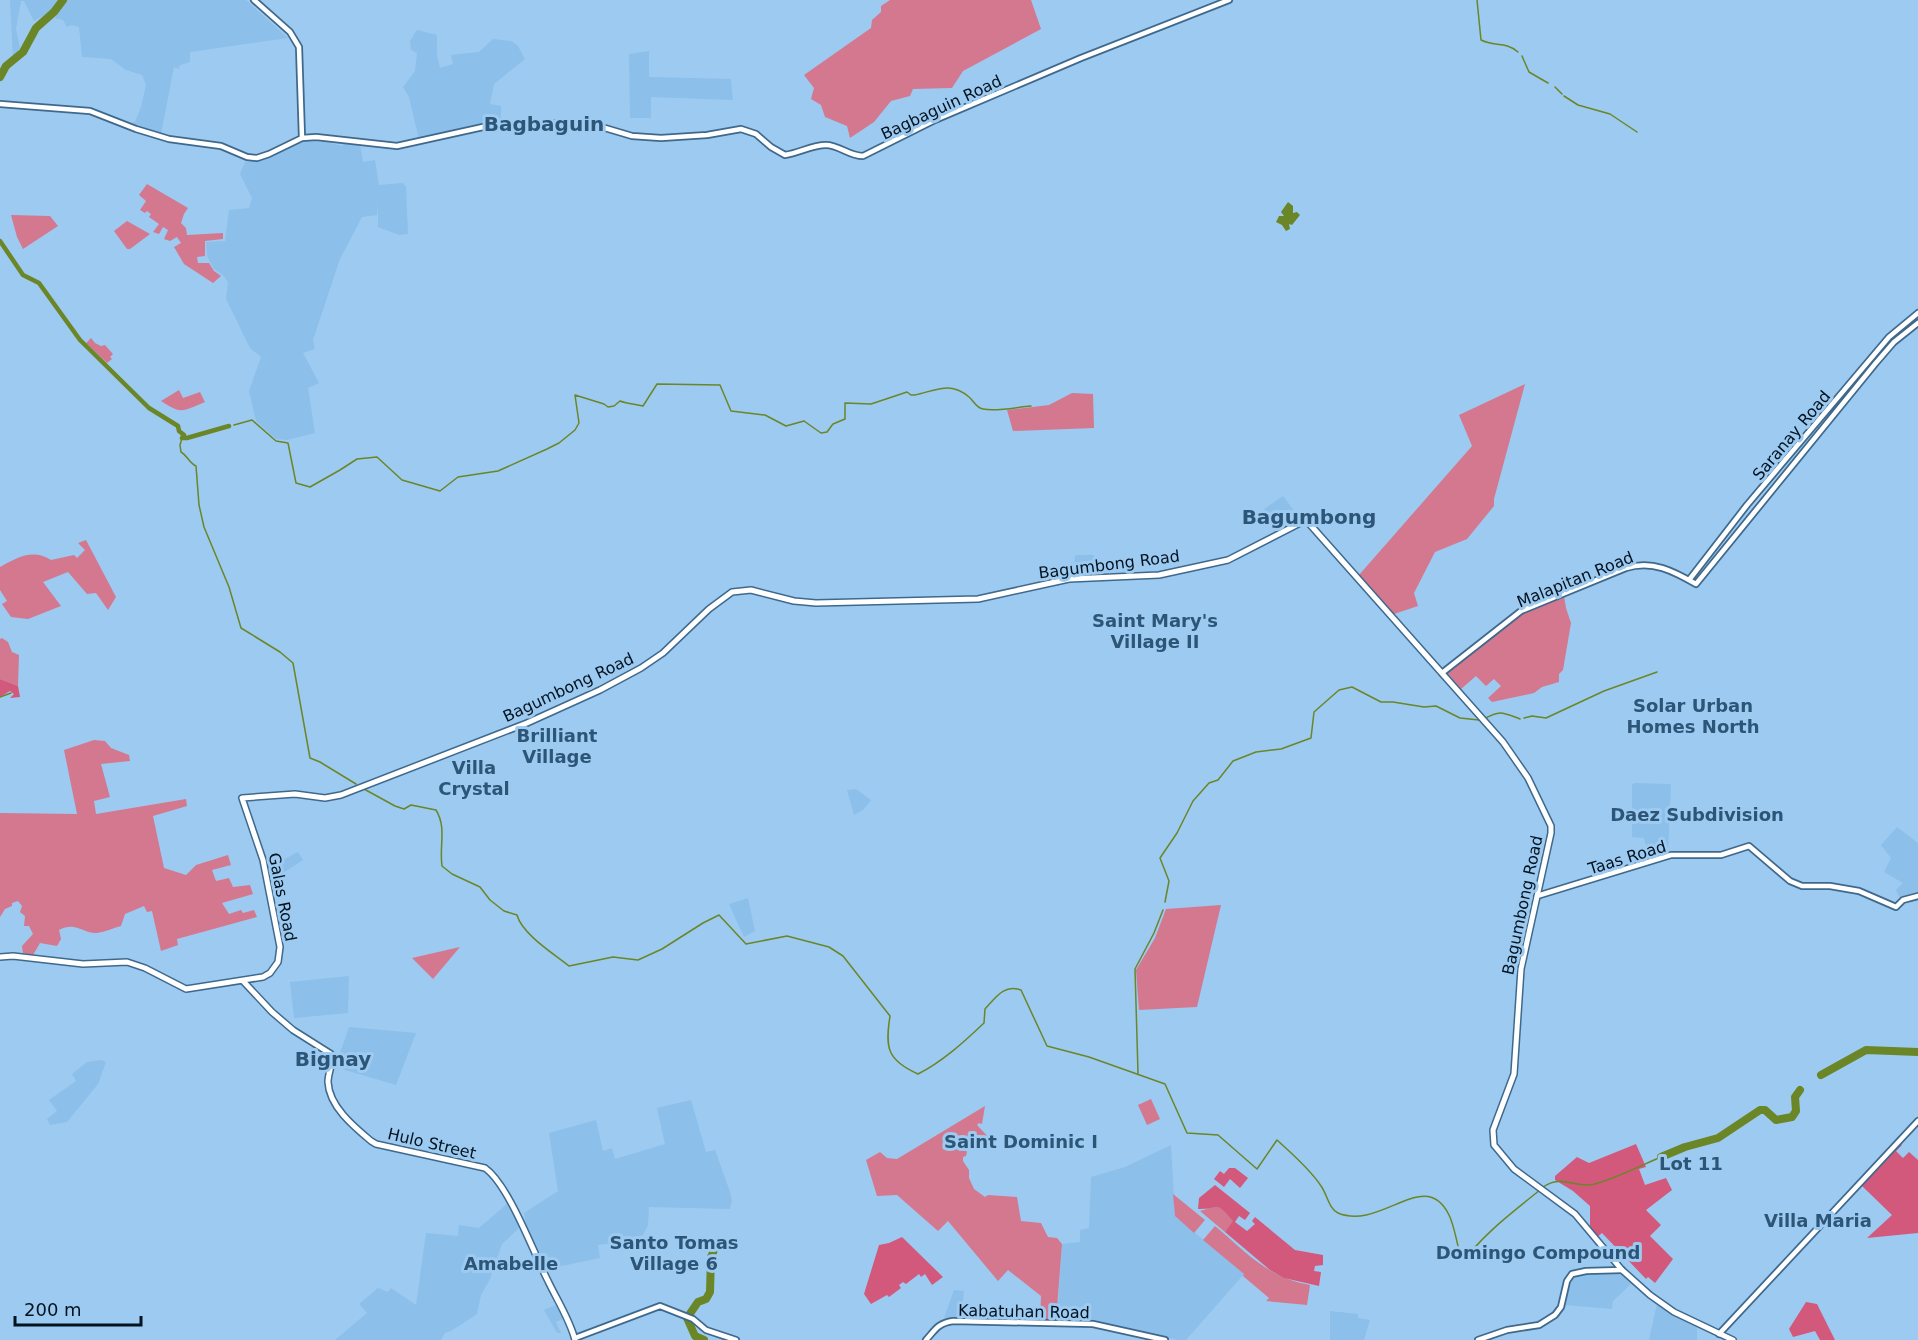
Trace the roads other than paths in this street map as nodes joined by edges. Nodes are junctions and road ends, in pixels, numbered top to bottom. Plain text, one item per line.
1 (254, 0) edge
2 (1229, 0) edge
3 (0, 104) edge
4 (302, 138) junction
5 (1918, 313) edge
6 (1918, 323) edge
7 (1689, 580) junction
8 (1696, 584) joint
9 (1442, 673) junction
10 (242, 798) joint
11 (1537, 896) junction
12 (1918, 896) edge
13 (0, 957) edge
14 (243, 981) junction
15 (1918, 1121) edge
16 (1622, 1270) junction
17 (1719, 1334) junction
18 (575, 1339) edge
19 (736, 1340) edge
20 (926, 1340) edge
21 (1165, 1340) edge
22 (1478, 1340) edge
23 (1733, 1340) edge

1 - 4 street
2 - 4 street, Bagbaguin Road
3 - 4 street
5 - 7 street, Saranay Road
6 - 8 street, Saranay Road
7 - 8 street, Malapitan Road
7 - 9 street, Malapitan Road
9 - 10 main road, Bagumbong Road
9 - 11 main road, Bagumbong Road
10 - 14 main road, Galas Road
11 - 12 street, Taas Road
11 - 16 main road, Bagumbong Road
13 - 14 main road
14 - 18 main road, Hulo Street
15 - 17 street
16 - 17 main road, Bagumbong Road
16 - 22 street
17 - 23 main road, Bagumbong Road
18 - 19 street
20 - 21 street, Kabatuhan Road

